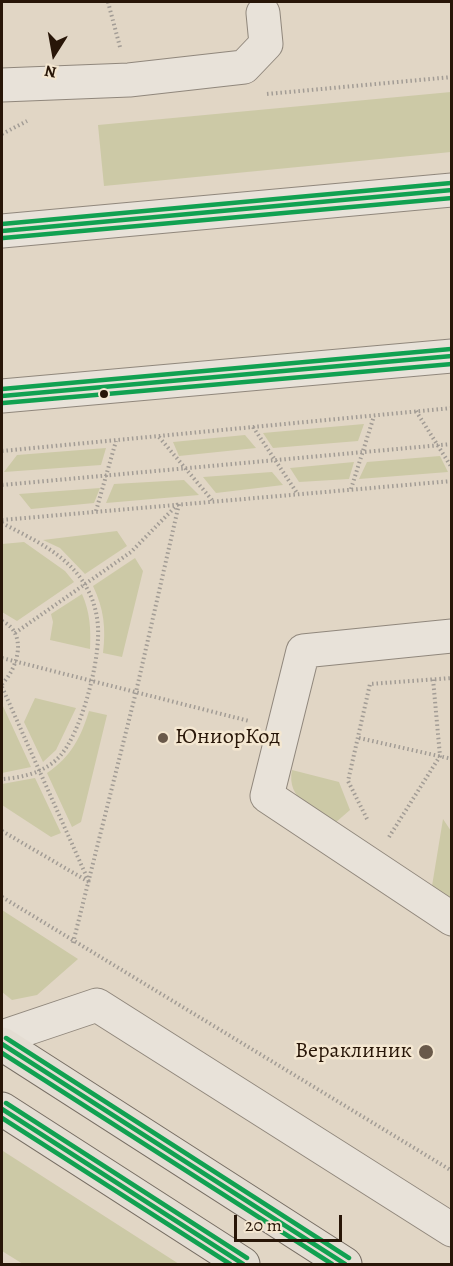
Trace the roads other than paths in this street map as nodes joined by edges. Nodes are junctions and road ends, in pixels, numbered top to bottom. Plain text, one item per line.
1 (263, 14) dead end
2 (2, 85) edge
3 (452, 190) edge
4 (2, 231) edge
5 (452, 356) edge
6 (2, 396) edge
7 (439, 638) edge
8 (452, 919) edge
9 (2, 1037) edge
10 (2, 1044) edge
11 (4, 1115) edge
12 (452, 1230) edge
13 (243, 1264) edge
14 (345, 1264) edge

1 - 2 street
3 - 4 street
5 - 6 street
7 - 8 street
9 - 12 street
10 - 14 main road
11 - 13 main road

